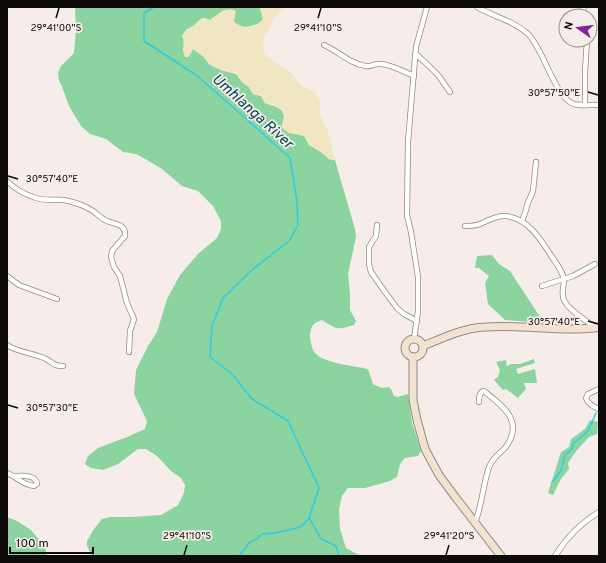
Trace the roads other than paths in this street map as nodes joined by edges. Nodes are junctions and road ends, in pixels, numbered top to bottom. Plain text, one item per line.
1 (427, 7) edge
2 (477, 7) edge
3 (324, 45) dead end
4 (586, 48) edge
5 (416, 54) junction
6 (414, 76) junction
7 (450, 92) dead end
8 (585, 105) junction
9 (599, 105) edge
10 (536, 162) dead end
11 (7, 181) edge
12 (522, 221) junction
13 (378, 226) dead end
14 (465, 226) dead end
15 (595, 264) dead end
16 (7, 276) edge
17 (564, 279) junction
18 (542, 286) dead end
19 (57, 299) dead end
20 (418, 321) junction
21 (598, 327) edge
22 (414, 339) junction
23 (7, 345) edge
24 (423, 346) junction
25 (128, 352) dead end
26 (413, 358) junction
27 (63, 366) dead end
28 (599, 389) edge
29 (479, 402) dead end
30 (599, 409) edge
31 (7, 473) edge
32 (14, 476) dead end
33 (599, 512) edge
34 (475, 523) junction
35 (500, 556) edge
36 (555, 556) edge

1 - 5 street
2 - 8 street
3 - 6 street
4 - 8 street
5 - 6 street
5 - 7 street
6 - 20 street
8 - 9 street
10 - 12 street
11 - 25 street
12 - 14 street
12 - 17 street
13 - 20 street
15 - 17 street
16 - 19 street
17 - 18 street
17 - 21 street
20 - 22 street
21 - 24 street
22 - 24 street
22 - 26 street
23 - 27 street
24 - 26 street
26 - 34 street
28 - 30 street
29 - 34 street
31 - 32 street
33 - 36 street
34 - 35 street

